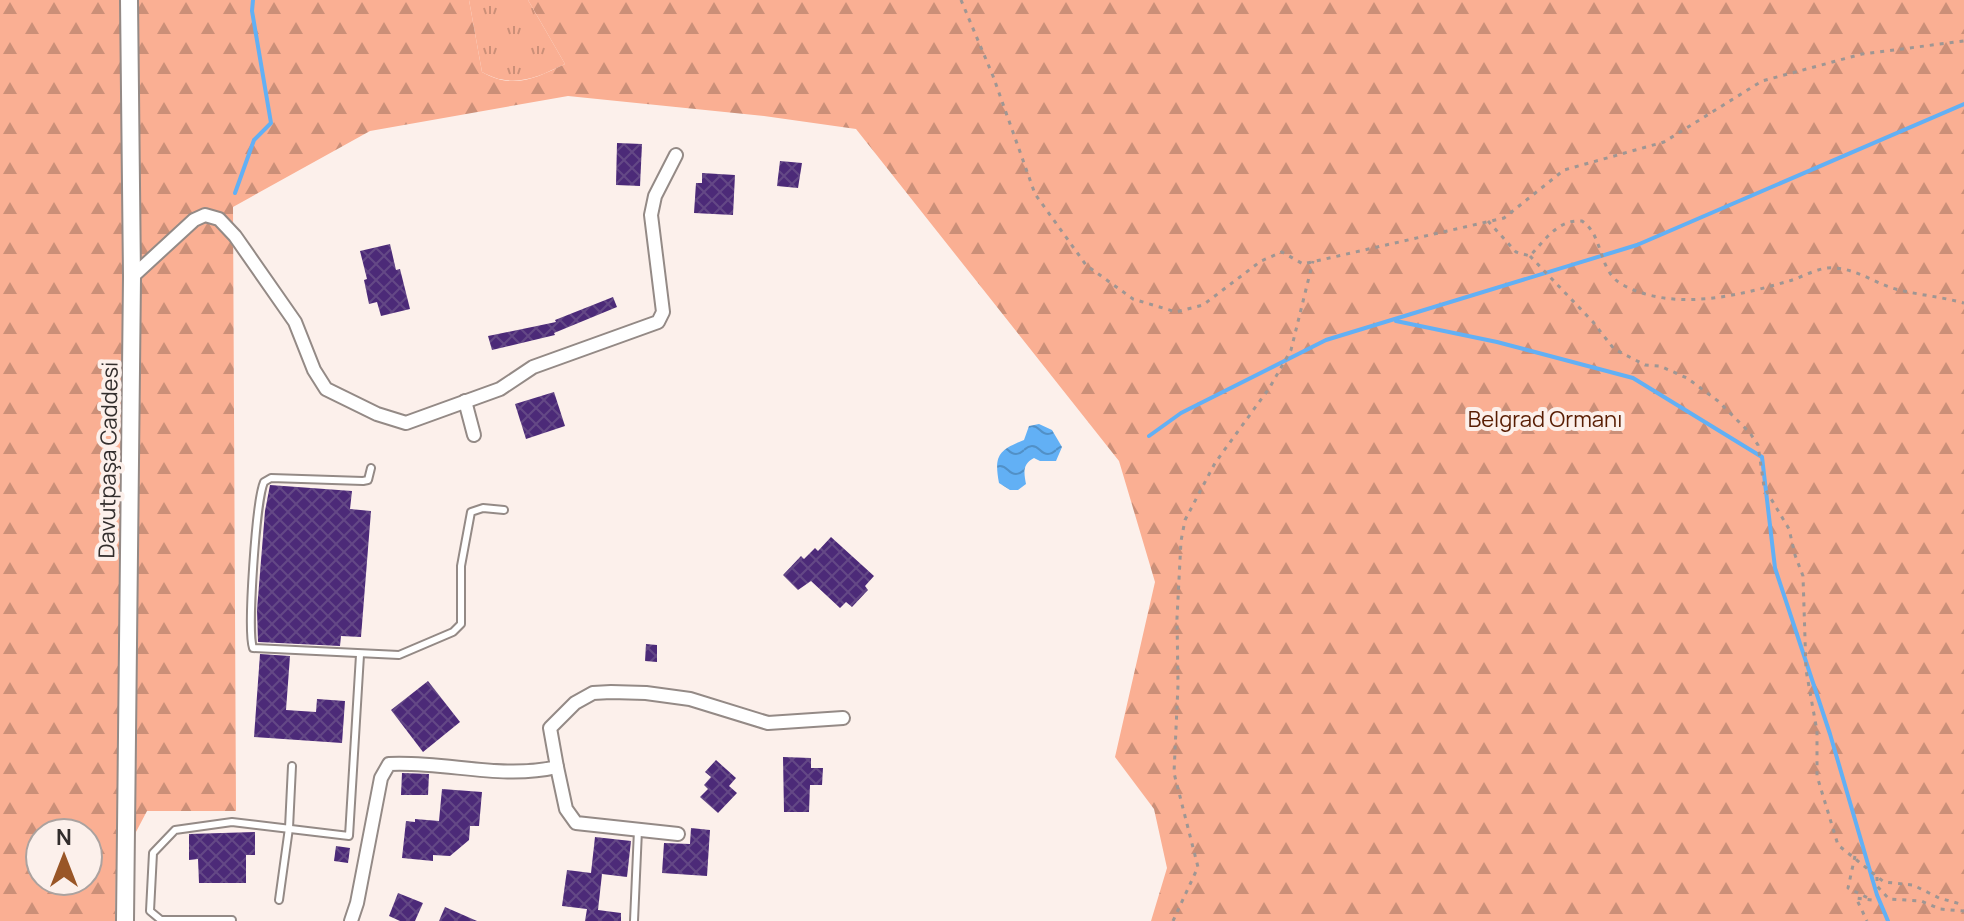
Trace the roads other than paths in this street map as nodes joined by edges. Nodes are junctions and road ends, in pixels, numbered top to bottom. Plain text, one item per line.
1 (129, 0) edge
2 (676, 155) dead end
3 (132, 277) junction
4 (465, 401) junction
5 (474, 435) dead end
6 (371, 468) dead end
7 (504, 510) dead end
8 (360, 655) junction
9 (843, 718) dead end
10 (292, 766) dead end
11 (557, 767) junction
12 (289, 828) junction
13 (638, 830) junction
14 (678, 834) dead end
15 (279, 900) dead end
16 (232, 920) edge
17 (125, 921) edge
18 (351, 921) edge
19 (634, 921) edge

1 - 3 street, Davutpaşa Caddesi
2 - 4 street
3 - 4 street
3 - 17 street, Davutpaşa Caddesi
4 - 5 street
6 - 8 lane
7 - 8 lane
8 - 12 lane
9 - 11 street
10 - 12 lane
11 - 13 street
11 - 18 street
12 - 15 lane
12 - 16 lane
13 - 14 street
13 - 19 lane

